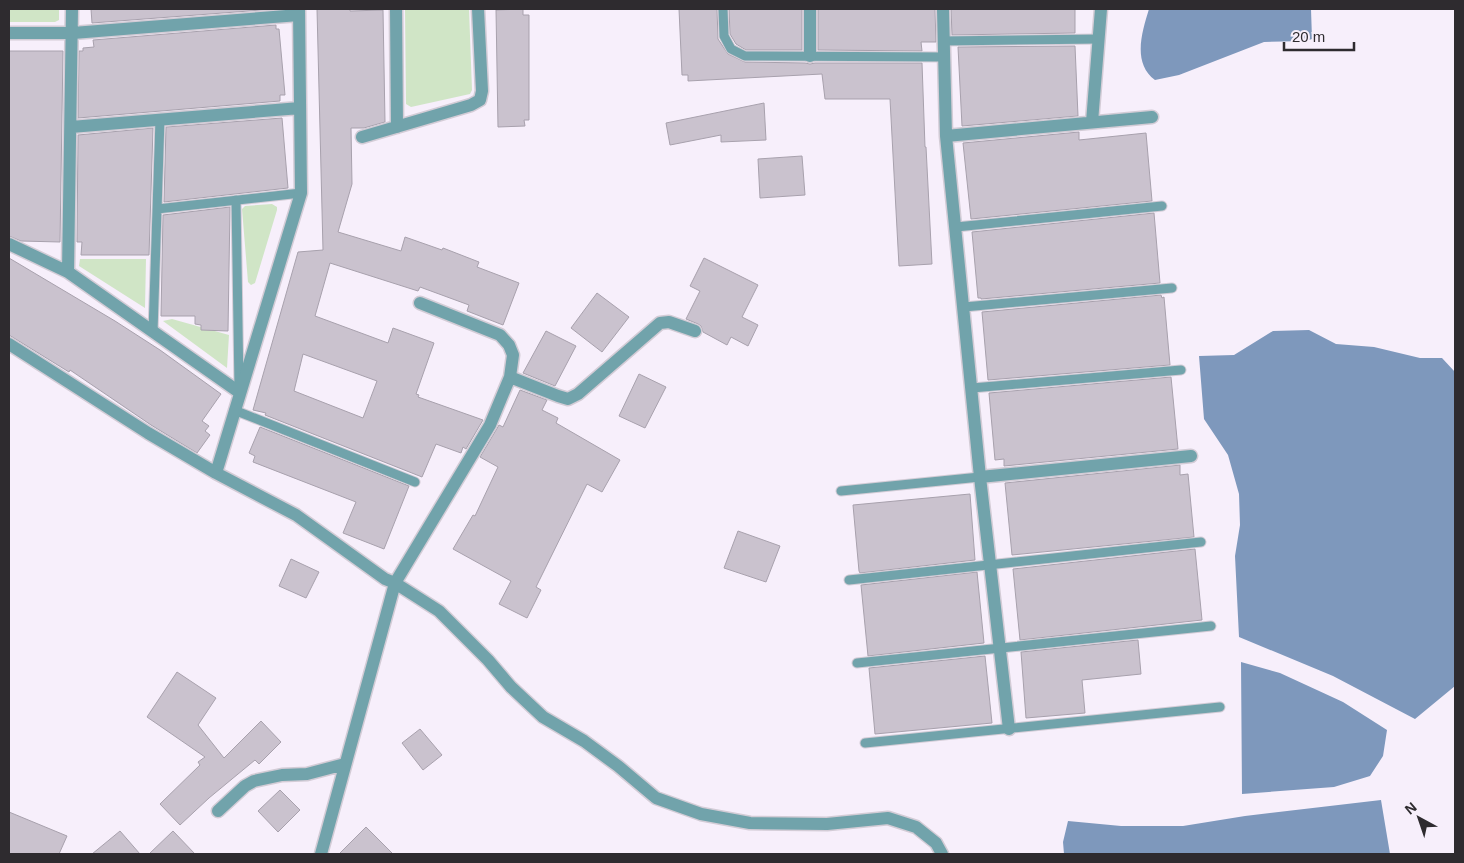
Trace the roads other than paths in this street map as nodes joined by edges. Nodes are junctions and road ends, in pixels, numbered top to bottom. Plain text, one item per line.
1 (72, 9) edge
2 (396, 9) edge
3 (478, 9) edge
4 (723, 9) edge
5 (810, 9) edge
6 (942, 9) edge
7 (1101, 9) edge
8 (299, 12) edge
9 (9, 33) edge
10 (73, 33) junction
11 (1098, 39) junction
12 (944, 41) junction
13 (810, 56) junction
14 (944, 57) junction
15 (300, 108) junction
16 (1152, 117) dead end
17 (160, 119) junction
18 (1092, 122) junction
19 (71, 127) junction
20 (398, 127) junction
21 (946, 136) junction
22 (362, 137) dead end
23 (301, 193) junction
24 (236, 200) junction
25 (1162, 206) dead end
26 (157, 209) junction
27 (956, 227) junction
28 (9, 244) edge
29 (68, 272) junction
30 (1172, 288) dead end
31 (420, 303) dead end
32 (964, 308) junction
33 (695, 331) dead end
34 (153, 332) junction
35 (9, 344) edge
36 (1181, 370) dead end
37 (510, 377) junction
38 (972, 388) junction
39 (239, 392) junction
40 (234, 410) junction
41 (1191, 456) dead end
42 (216, 473) junction
43 (980, 477) junction
44 (415, 482) dead end
45 (841, 491) dead end
46 (1201, 542) dead end
47 (990, 565) junction
48 (849, 580) dead end
49 (395, 583) junction
50 (1211, 626) dead end
51 (999, 648) junction
52 (857, 663) dead end
53 (1220, 707) dead end
54 (1008, 728) junction
55 (865, 743) dead end
56 (345, 764) junction
57 (218, 811) dead end
58 (321, 854) edge
59 (942, 854) edge

1 - 10 street
2 - 20 street
3 - 20 street
4 - 13 lane
5 - 13 street
6 - 12 street
7 - 11 street
8 - 10 street
8 - 15 street
9 - 10 street
10 - 19 street
11 - 12 lane
11 - 18 street
12 - 14 street
13 - 14 lane
14 - 21 street
15 - 17 street
15 - 23 street
16 - 18 street
17 - 19 street
17 - 26 lane
18 - 21 street
19 - 29 street
20 - 22 street
21 - 27 street
23 - 24 lane
23 - 39 street
24 - 26 lane
24 - 39 lane
25 - 27 lane
26 - 34 lane
27 - 32 street
28 - 29 street
29 - 34 street
30 - 32 lane
31 - 37 street
32 - 38 street
33 - 37 street
34 - 39 street
35 - 42 street
36 - 38 lane
37 - 49 street
38 - 43 street
39 - 40 street
40 - 42 street
40 - 44 lane
41 - 43 street
42 - 49 street
43 - 45 lane
43 - 47 street
46 - 47 lane
47 - 48 lane
47 - 51 street
49 - 56 street
49 - 59 street
50 - 51 lane
51 - 52 lane
51 - 54 street
53 - 54 lane
54 - 55 lane
56 - 57 street
56 - 58 street

